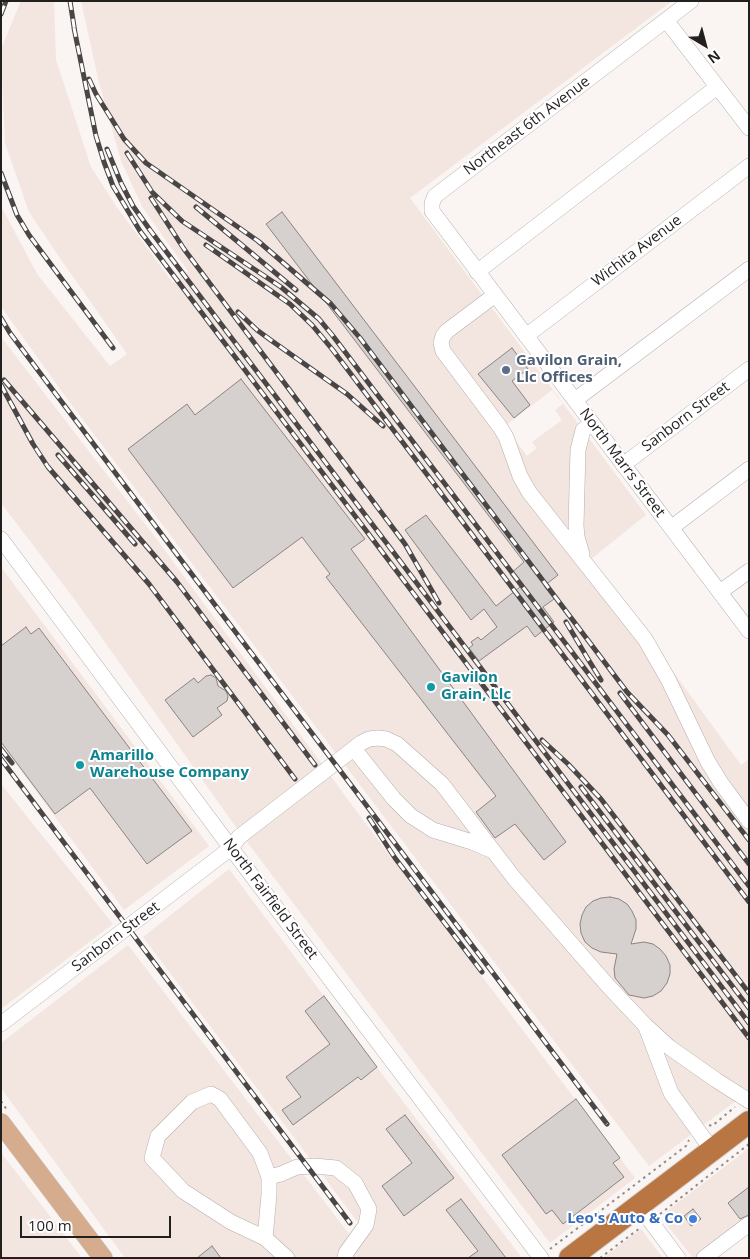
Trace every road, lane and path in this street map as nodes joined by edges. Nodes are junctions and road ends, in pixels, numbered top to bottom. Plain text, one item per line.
1 (691, 1) edge
2 (666, 20) junction
3 (717, 87) junction
4 (749, 128) edge
5 (749, 166) edge
6 (749, 269) edge
7 (477, 272) junction
8 (495, 295) junction
9 (526, 336) junction
10 (749, 369) edge
11 (575, 400) junction
12 (592, 423) junction
13 (623, 465) junction
14 (749, 469) edge
15 (671, 528) junction
16 (1, 539) edge
17 (586, 565) junction
18 (749, 570) edge
19 (720, 592) junction
20 (749, 631) edge
21 (354, 749) junction
22 (749, 821) edge
23 (231, 848) junction
24 (494, 852) junction
25 (1, 1024) edge
26 (645, 1025) junction
27 (747, 1099) edge
28 (749, 1122) edge
29 (1, 1123) edge
30 (698, 1133) junction
31 (749, 1144) edge
32 (712, 1150) junction
33 (269, 1176) junction
34 (646, 1217) junction
35 (749, 1224) edge
36 (265, 1238) junction
37 (554, 1255) edge
38 (103, 1258) edge
39 (287, 1258) edge
40 (345, 1258) edge
41 (600, 1258) edge
42 (678, 1258) edge
43 (704, 1258) edge

1 - 2 street, Northeast 6th Avenue
2 - 3 street
2 - 7 street, Northeast 6th Avenue
3 - 4 street
3 - 7 street
5 - 9 street, Wichita Avenue
6 - 11 street
7 - 8 street, North Marrs Street
8 - 9 street, North Marrs Street
8 - 17 street
9 - 11 street, North Marrs Street
10 - 13 street, Sanborn Street
11 - 12 street, North Marrs Street
12 - 13 street, North Marrs Street
12 - 17 street
13 - 15 street, North Marrs Street
14 - 15 street
15 - 19 street, North Marrs Street
16 - 23 street, North Fairfield Street
17 - 22 street
18 - 19 street
19 - 20 street, North Marrs Street
21 - 23 street, Sanborn Street
21 - 24 street
21 - 24 street, Sanborn Street
23 - 25 street, Sanborn Street
23 - 37 street, North Fairfield Street
24 - 26 street, Sanborn Street
26 - 27 street, Sanborn Street
26 - 30 street
27 - 30 path
28 - 32 highway
29 - 38 main road
30 - 32 street
30 - 37 path
31 - 34 path
32 - 34 highway
33 - 36 street
33 - 36 street
33 - 40 street
34 - 37 highway
34 - 41 path
34 - 42 street
35 - 43 street
36 - 39 street

